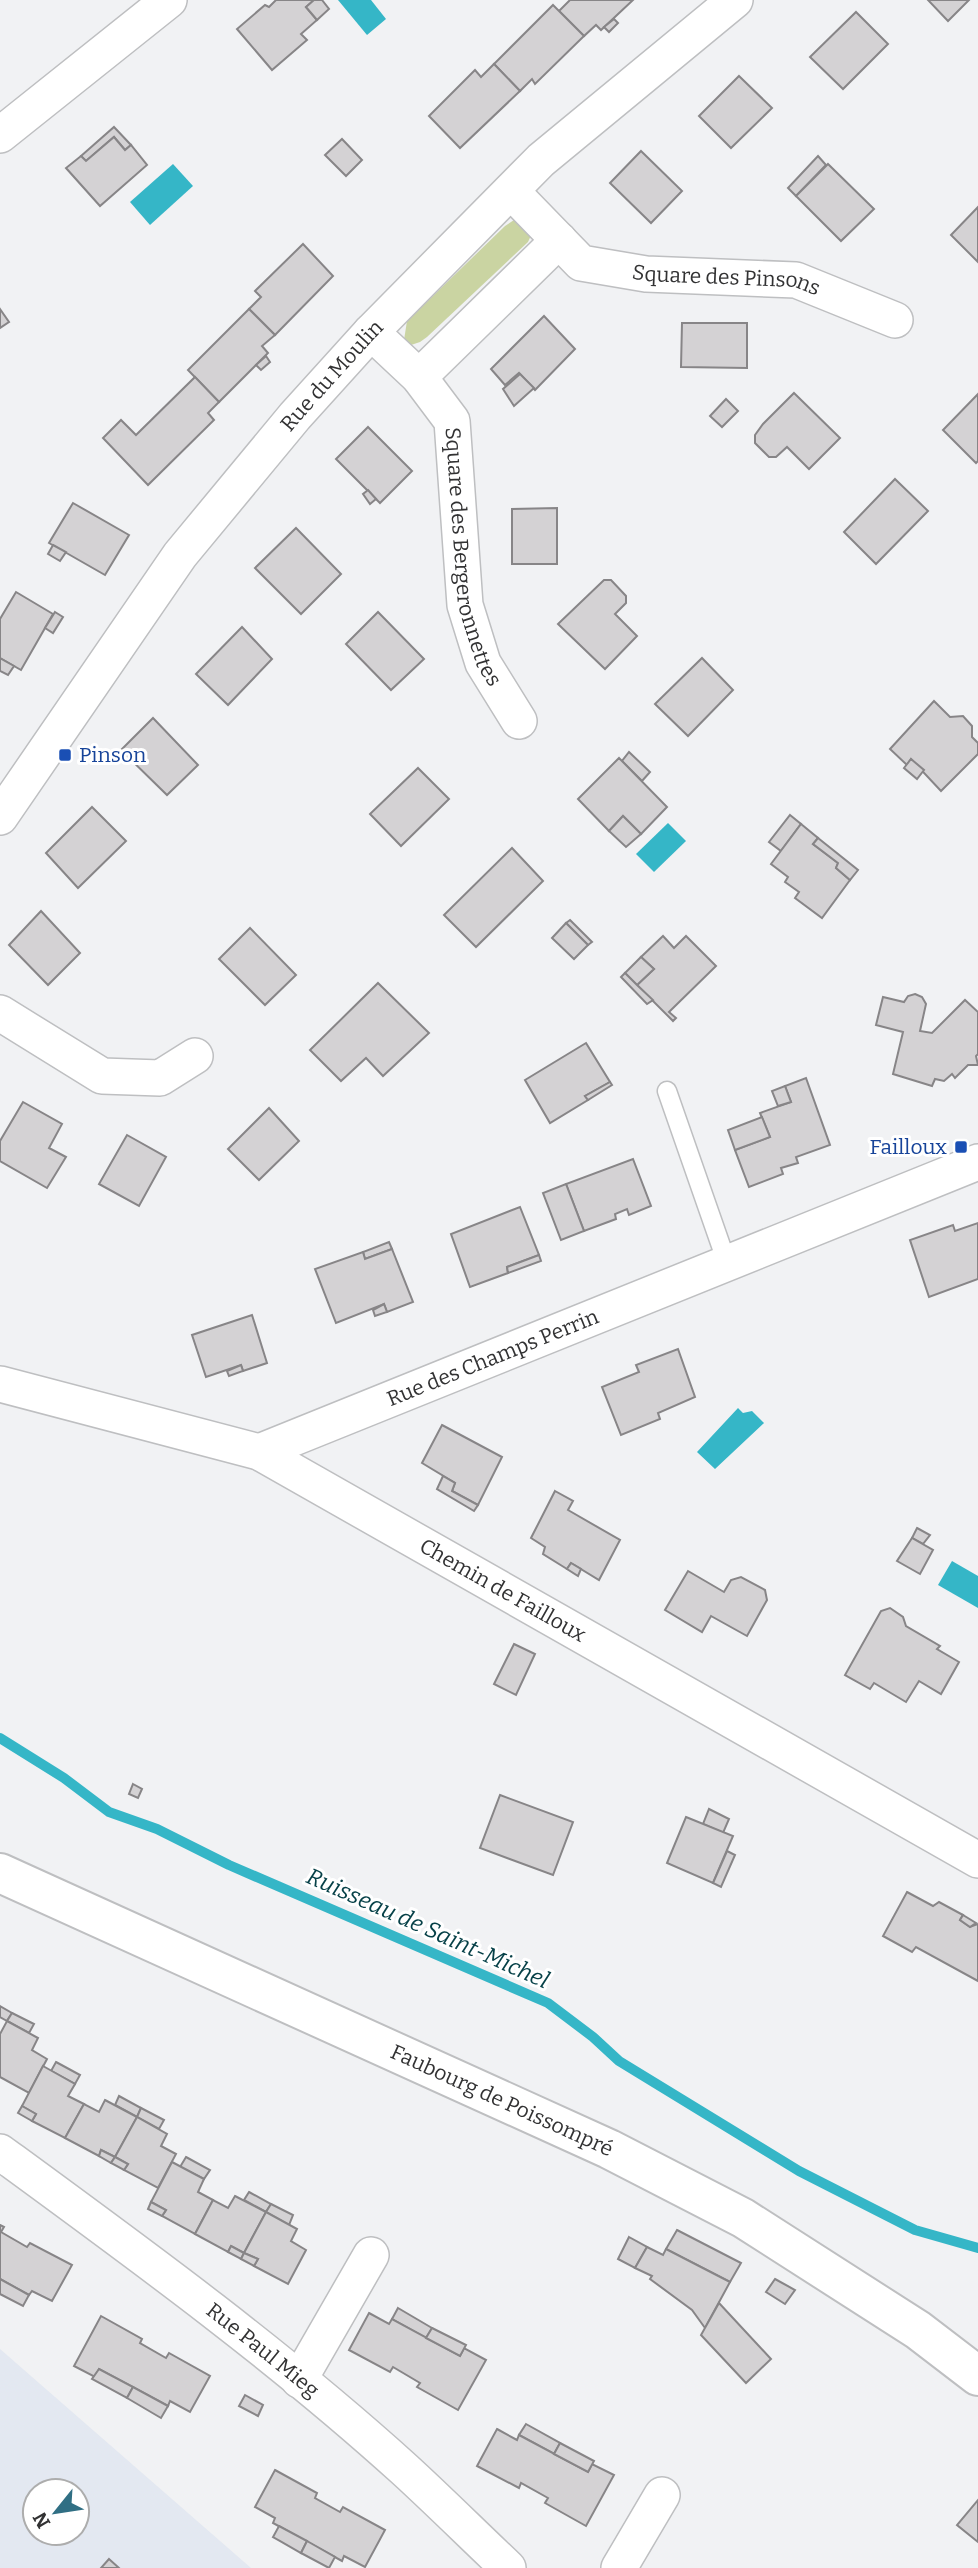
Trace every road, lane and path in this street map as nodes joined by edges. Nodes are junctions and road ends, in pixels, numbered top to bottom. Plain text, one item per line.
1 (169, 0) edge
2 (735, 0) edge
3 (0, 135) edge
4 (511, 191) junction
5 (559, 240) junction
6 (895, 320) dead end
7 (371, 332) junction
8 (419, 377) junction
9 (519, 721) dead end
10 (0, 817) edge
11 (0, 1013) edge
12 (195, 1056) dead end
13 (667, 1091) dead end
14 (978, 1162) edge
15 (727, 1264) junction
16 (0, 1384) edge
17 (260, 1452) junction
18 (978, 1860) edge
19 (0, 1874) edge
20 (0, 2152) edge
21 (371, 2255) dead end
22 (978, 2376) edge
23 (299, 2379) junction
24 (662, 2495) dead end
25 (508, 2568) edge
26 (619, 2568) edge

1 - 3 street
2 - 4 street, Rue du Moulin
4 - 5 street, Square des Pinsons
4 - 7 street, Rue du Moulin
5 - 6 street, Square des Pinsons
5 - 8 street
7 - 8 street, Square des Bergeronnettes
7 - 10 street, Rue du Moulin
8 - 9 street, Square des Bergeronnettes
11 - 12 street
13 - 15 lane
14 - 15 street, Rue des Champs Perrin
15 - 17 street, Rue des Champs Perrin
16 - 17 street, Chemin de Failloux
17 - 18 street, Chemin de Failloux
19 - 22 main road, Faubourg de Poissompré
20 - 23 street, Rue Paul Mieg
21 - 23 street
23 - 25 street, Rue Paul Mieg
24 - 26 street

